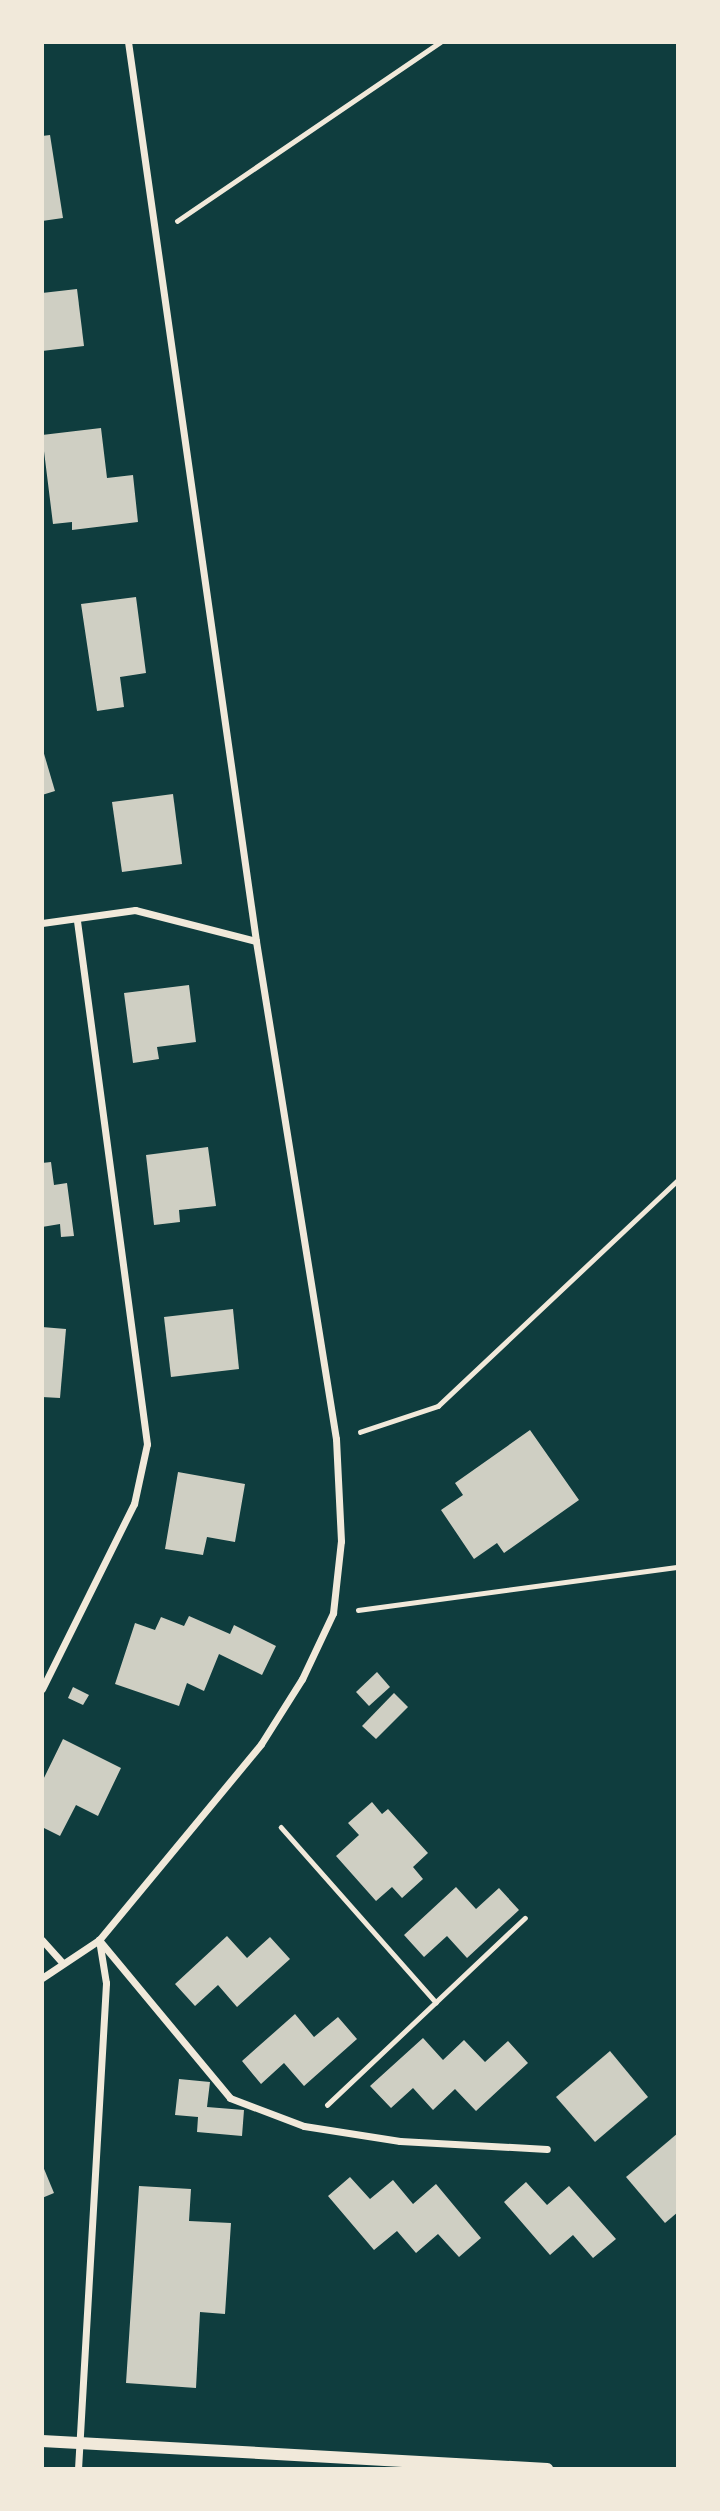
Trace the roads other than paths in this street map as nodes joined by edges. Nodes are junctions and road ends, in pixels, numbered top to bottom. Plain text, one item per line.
1 (128, 42) edge
2 (77, 921) junction
3 (42, 923) edge
4 (256, 941) junction
5 (42, 1689) edge
6 (42, 1940) edge
7 (99, 1940) junction
8 (62, 1962) junction
9 (42, 1978) edge
10 (547, 2149) dead end
11 (42, 2441) edge
12 (76, 2443) junction
13 (78, 2469) edge
14 (548, 2469) edge

1 - 4 street
2 - 3 street
2 - 4 street
2 - 5 street
4 - 7 street
6 - 8 street
7 - 8 street
7 - 10 street
7 - 12 street
8 - 9 street
11 - 12 street
12 - 13 street
12 - 14 street

